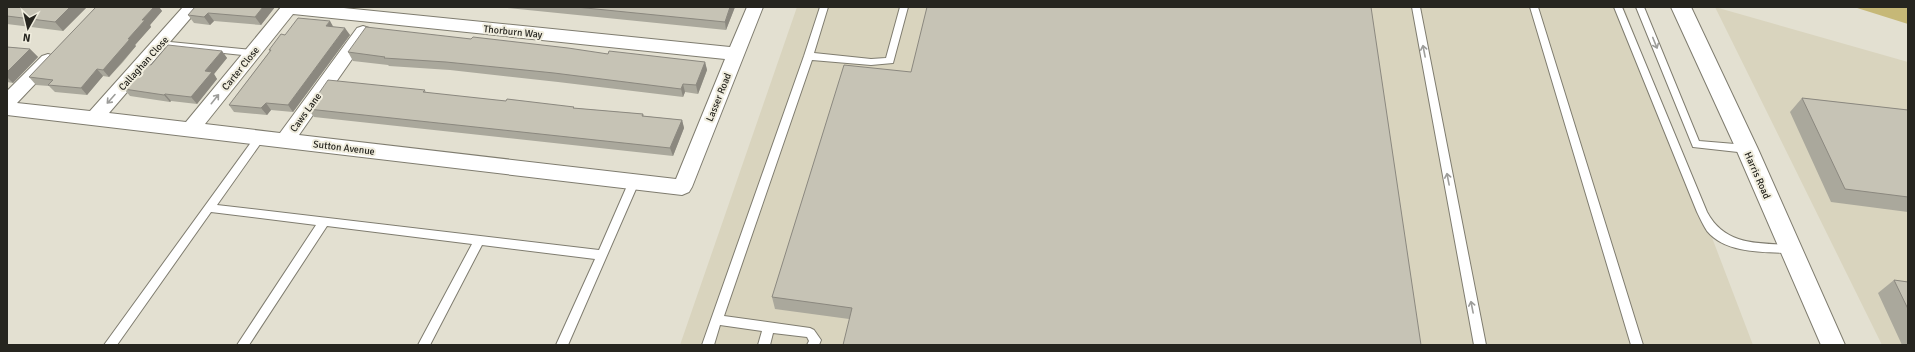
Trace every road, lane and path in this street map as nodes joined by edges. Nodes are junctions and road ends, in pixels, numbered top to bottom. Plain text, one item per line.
1 (192, 7) edge
2 (289, 7) edge
3 (754, 7) edge
4 (824, 7) edge
5 (904, 7) edge
6 (1416, 7) edge
7 (1534, 7) edge
8 (1618, 7) edge
9 (1640, 7) edge
10 (1681, 7) edge
11 (378, 12) edge
12 (160, 44) junction
13 (61, 46) edge
14 (252, 53) junction
15 (736, 54) junction
16 (809, 56) junction
17 (7, 102) edge
18 (7, 108) edge
19 (94, 118) junction
20 (191, 129) junction
21 (260, 137) junction
22 (285, 140) junction
23 (1747, 149) junction
24 (634, 182) junction
25 (682, 187) joint
26 (208, 208) junction
27 (324, 222) junction
28 (479, 241) junction
29 (1792, 250) junction
30 (601, 256) junction
31 (716, 320) junction
32 (769, 328) junction
33 (110, 345) edge
34 (243, 345) edge
35 (424, 345) edge
36 (562, 345) edge
37 (708, 345) edge
38 (764, 345) edge
39 (813, 345) edge
40 (1480, 345) edge
41 (1637, 345) edge
42 (1834, 345) edge

1 - 12 street, Callaghan Close
2 - 11 street, Thorburn Way
2 - 14 street, Carter Close
3 - 15 street, Lasser Road
4 - 16 lane
5 - 16 lane
40 -> 6 lane
7 - 41 lane
8 - 29 lane
9 -> 23 lane
10 - 23 street, Harris Road
11 - 15 street, Thorburn Way
11 - 22 street, Caws Lane
12 - 14 lane
12 -> 19 street, Callaghan Close
13 - 17 street
20 -> 14 street, Carter Close
15 - 25 street, Lasser Road
16 - 31 lane
18 - 19 street, Sutton Avenue
19 - 20 street, Sutton Avenue
20 - 21 street, Sutton Avenue
21 - 22 street, Sutton Avenue
21 - 26 lane
22 - 24 street, Sutton Avenue
23 - 29 street, Harris Road
24 - 25 street, Sutton Avenue
24 - 30 lane
26 - 27 lane
26 - 33 lane
27 - 28 lane
27 - 34 lane
28 - 30 lane
28 - 35 lane
29 - 42 street, Harris Road
30 - 36 lane
31 - 32 lane
31 - 37 lane
32 - 38 lane
32 - 39 lane

